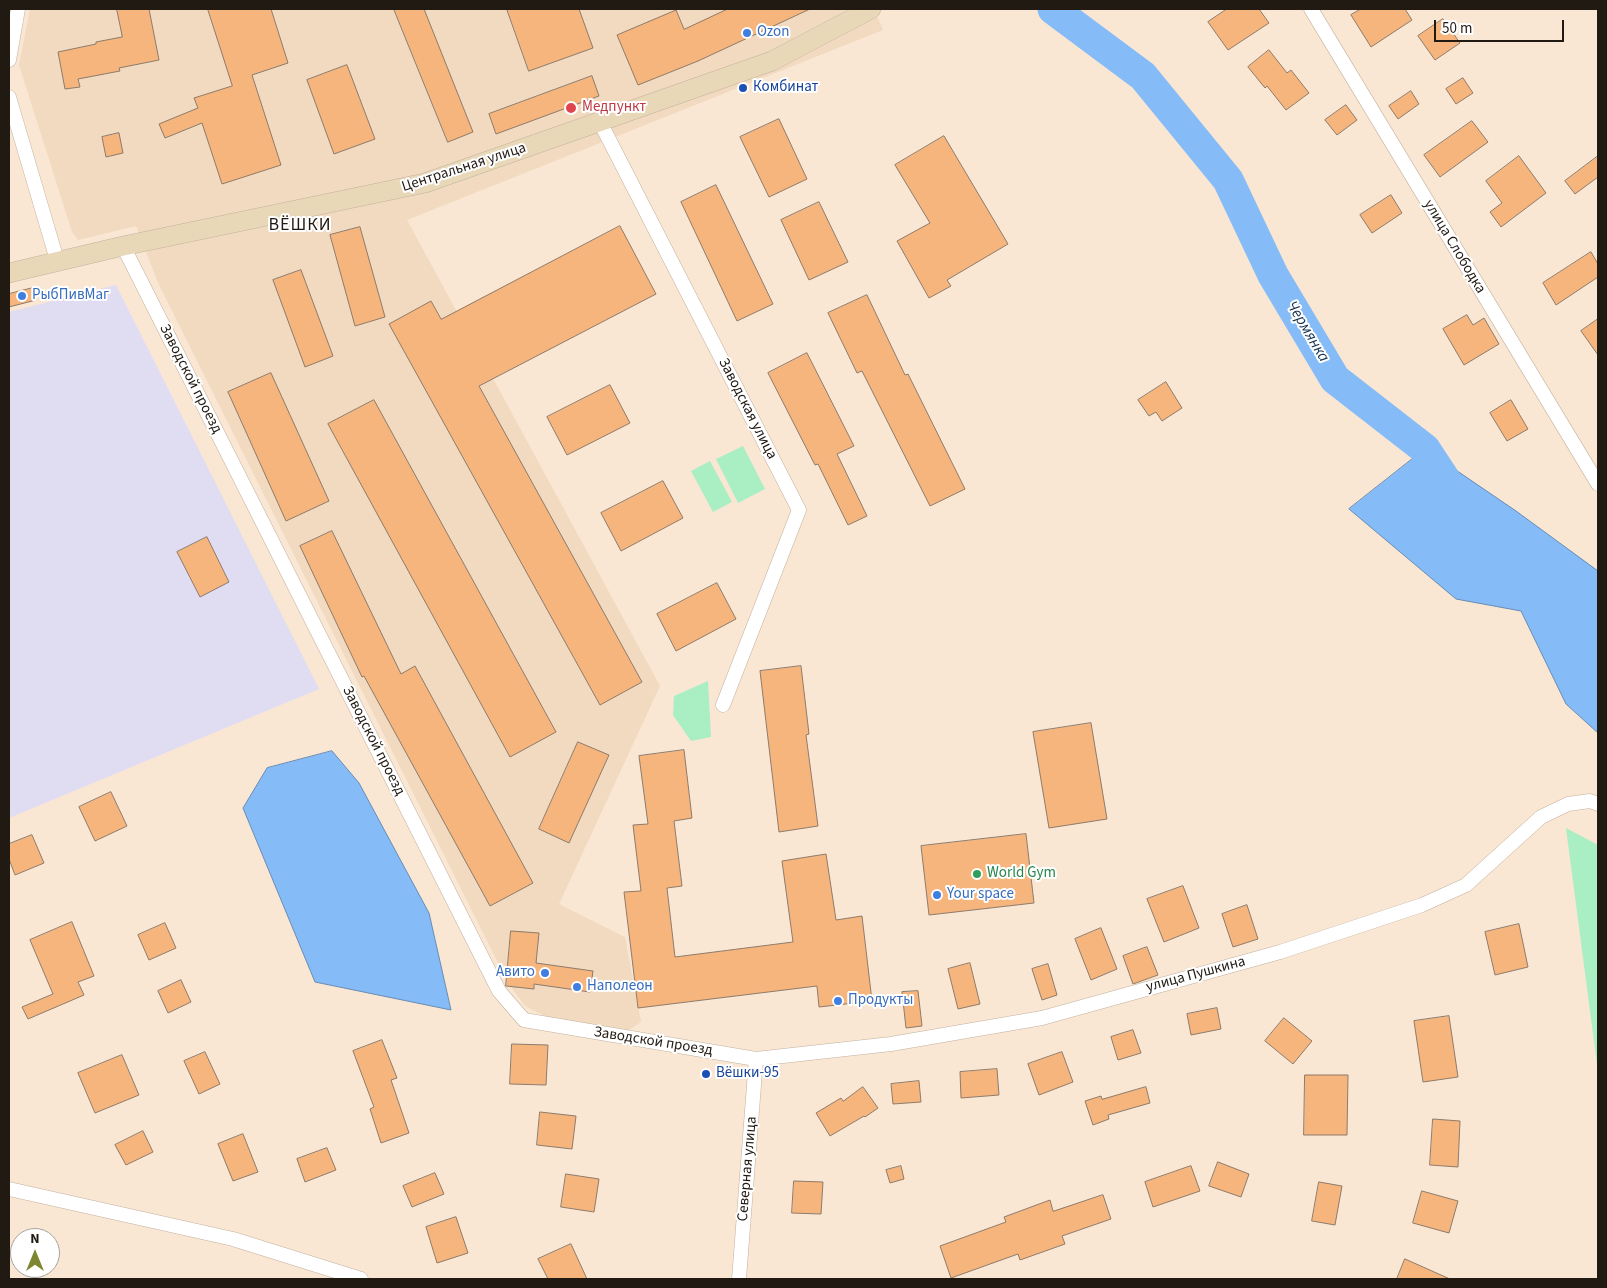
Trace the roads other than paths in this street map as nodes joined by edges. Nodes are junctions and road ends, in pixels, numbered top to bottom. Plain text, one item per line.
1 (18, 9) edge
2 (871, 9) edge
3 (1311, 9) edge
4 (9, 60) edge
5 (9, 97) edge
6 (600, 122) junction
7 (123, 246) junction
8 (57, 260) junction
9 (9, 273) edge
10 (1598, 484) edge
11 (723, 705) dead end
12 (1598, 804) edge
13 (756, 1059) junction
14 (9, 1189) edge
15 (361, 1279) edge
16 (739, 1279) edge

1 - 4 street
2 - 6 street, Центральная улица
3 - 10 street, улица Слободка
5 - 8 street
6 - 7 street, Центральная улица
6 - 11 street, Заводская улица
7 - 8 street, Центральная улица
7 - 13 street, Заводской проезд
8 - 9 street, Центральная улица
12 - 13 street, улица Пушкина
13 - 16 street, Северная улица
14 - 15 street

